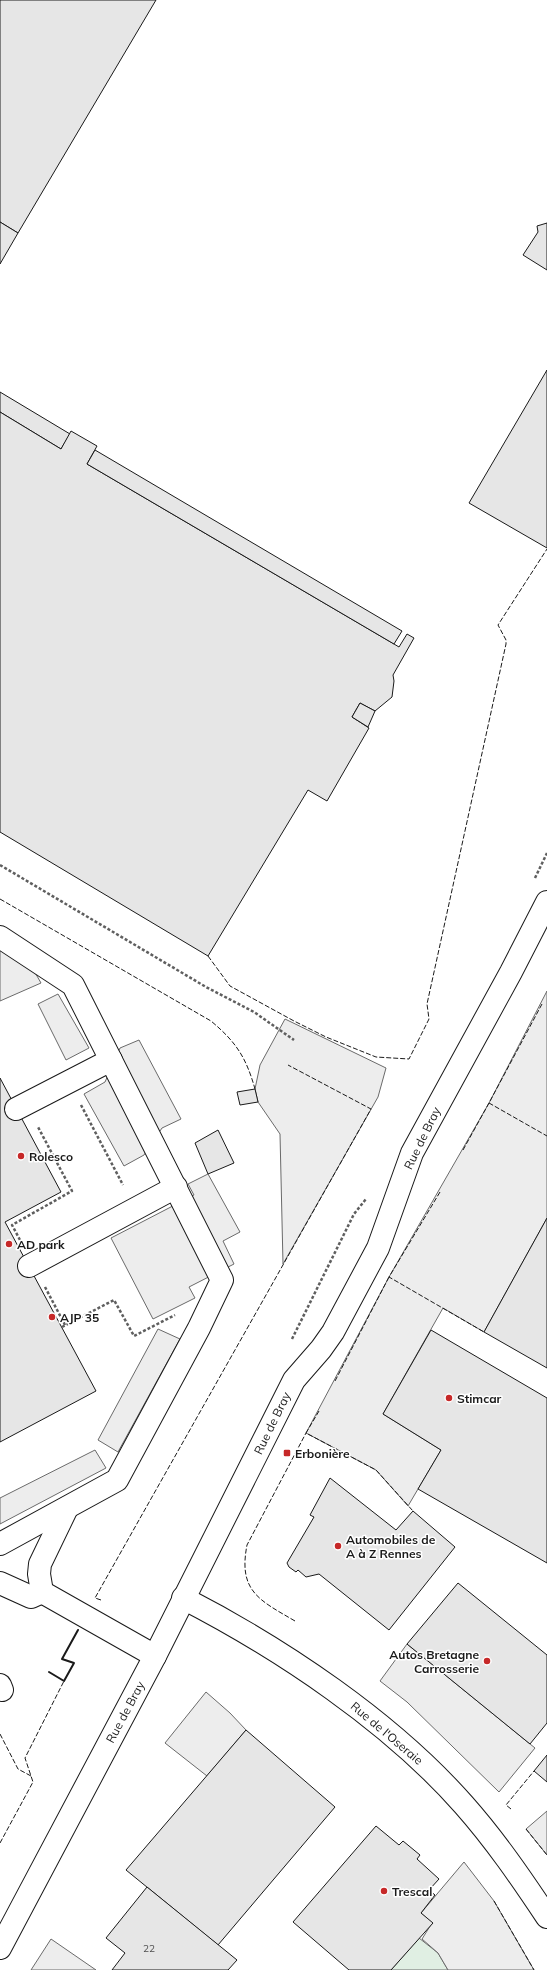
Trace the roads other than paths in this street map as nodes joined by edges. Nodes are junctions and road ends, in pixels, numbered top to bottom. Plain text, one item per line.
1 (547, 902) edge
2 (0, 937) edge
3 (111, 1060) junction
4 (16, 1109) dead end
5 (176, 1187) junction
6 (31, 1265) road end
7 (67, 1508) junction
8 (0, 1544) edge
9 (0, 1584) edge
10 (42, 1592) junction
11 (184, 1598) junction
12 (155, 1656) junction
13 (547, 1917) edge
14 (0, 1948) edge

1 - 11 street, Rue de Bray
2 - 3 street
3 - 4 street
3 - 5 street
5 - 6 street
5 - 7 street
7 - 8 street
7 - 10 street
9 - 10 street
10 - 12 street
11 - 12 street, Rue de Bray
11 - 13 street, Rue de l'Oseraie
12 - 14 street, Rue de Bray

